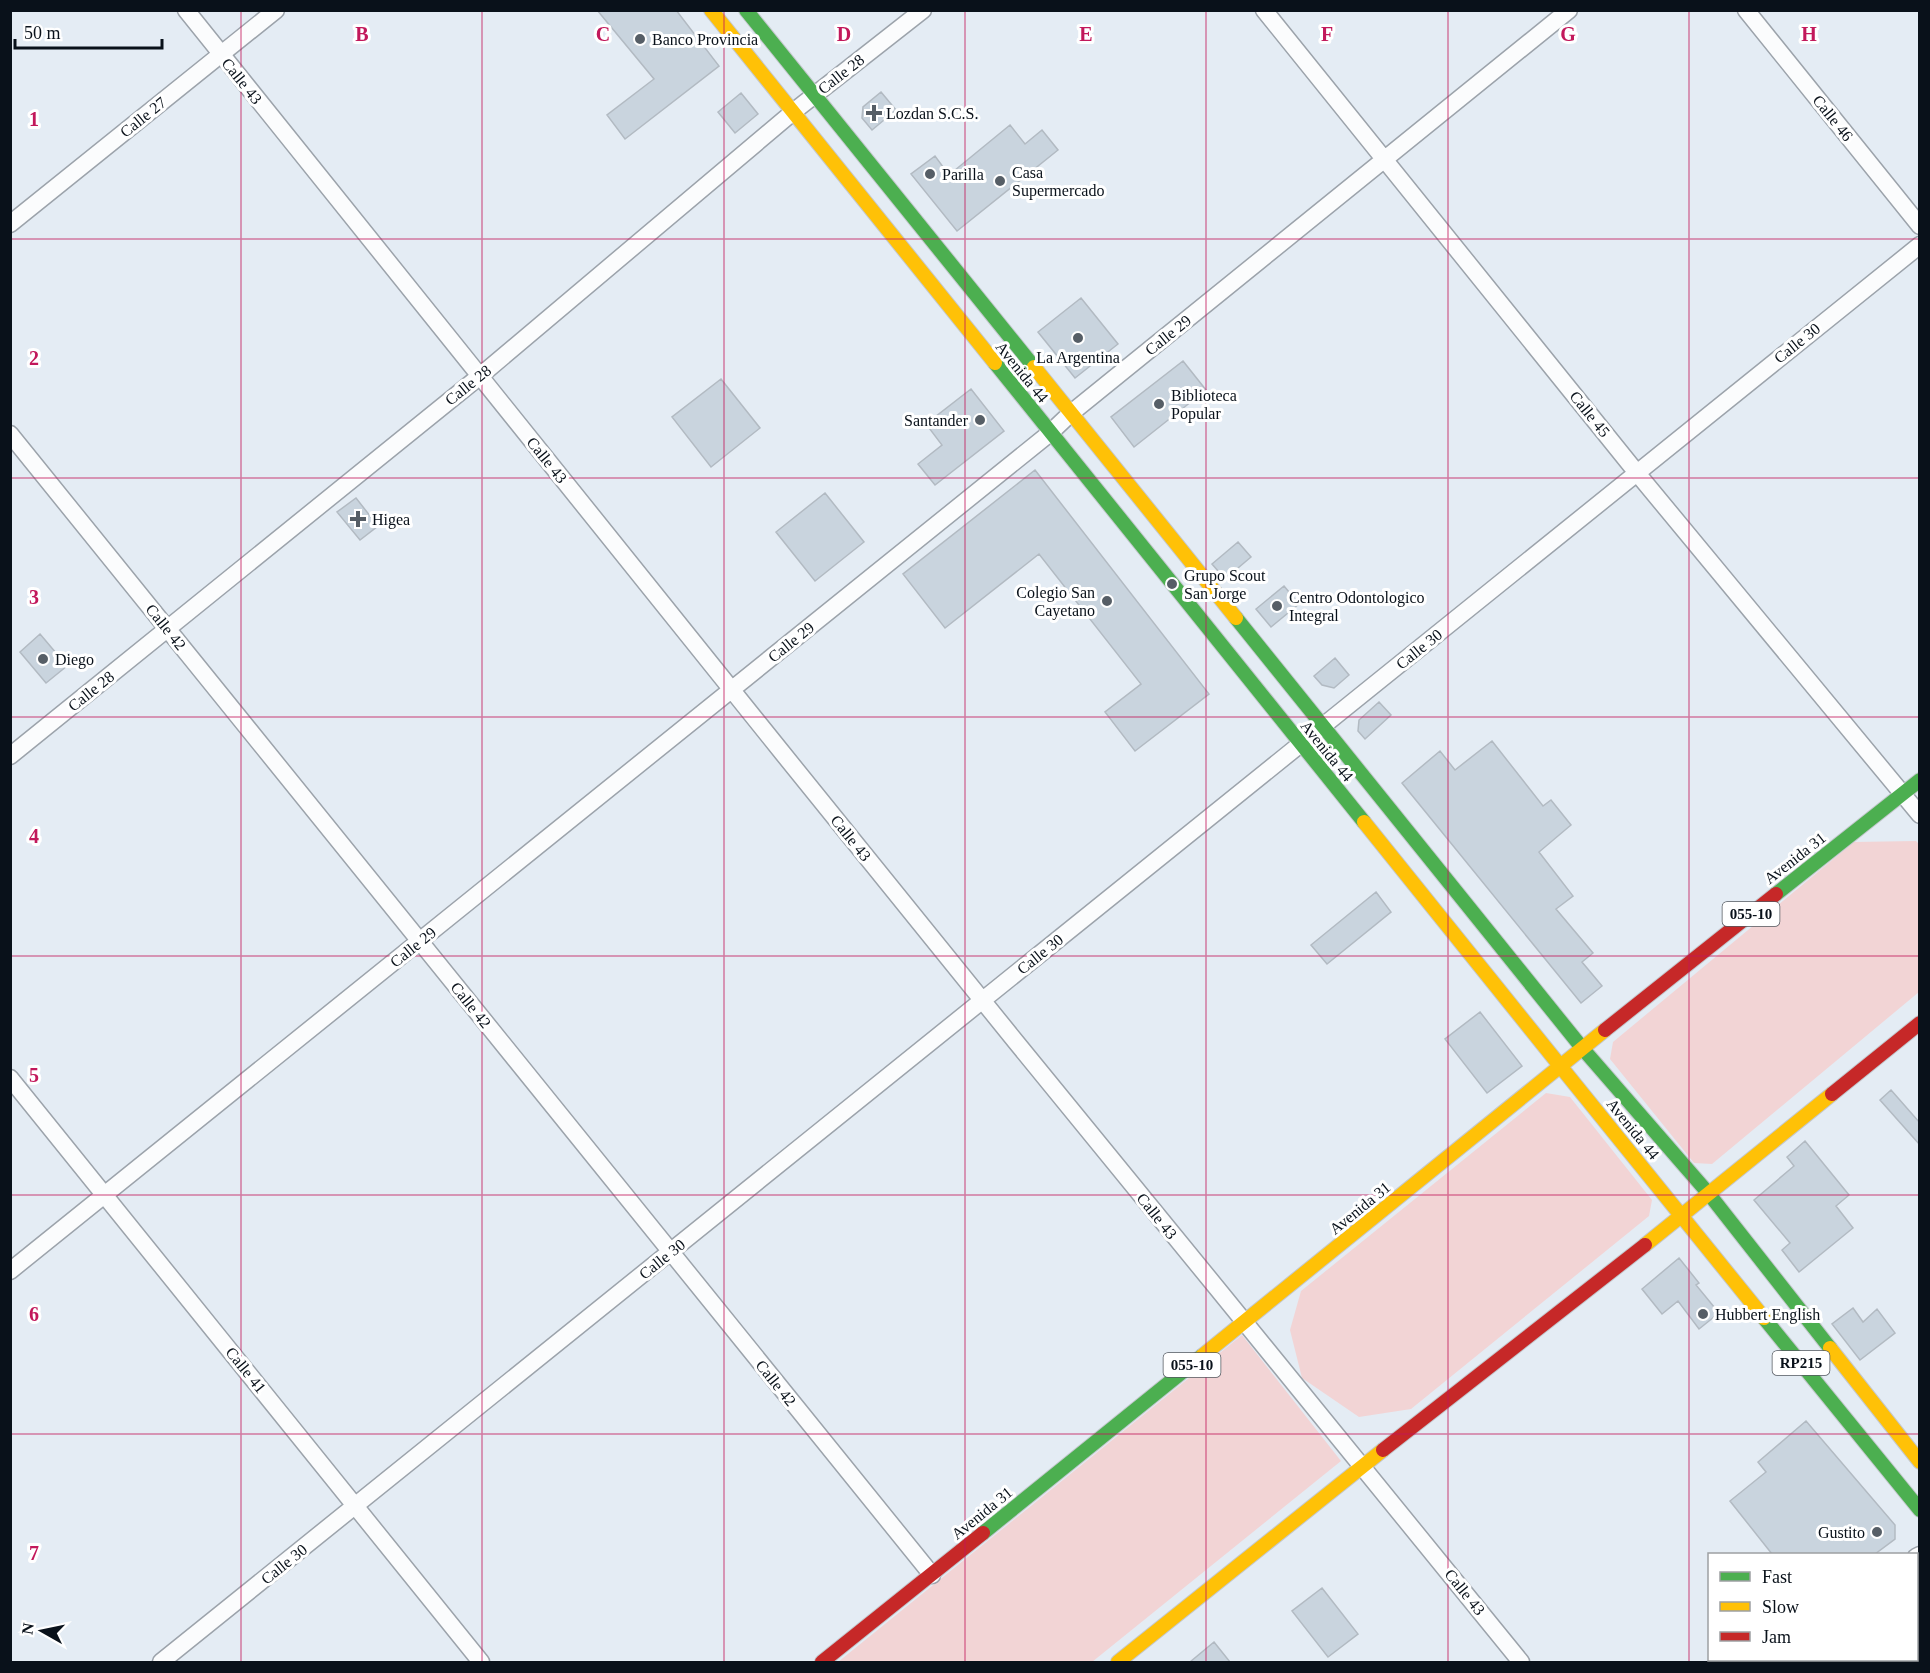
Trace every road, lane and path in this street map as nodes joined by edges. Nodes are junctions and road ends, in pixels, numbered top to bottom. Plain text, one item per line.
1 (186, 10) edge
2 (276, 10) edge
3 (711, 10) edge
4 (746, 10) edge
5 (923, 10) edge
6 (1264, 10) edge
7 (1569, 10) edge
8 (1746, 10) edge
9 (221, 54) junction
10 (814, 95) junction
11 (793, 112) junction
12 (1385, 160) junction
13 (10, 224) edge
14 (1920, 226) edge
15 (1920, 245) edge
16 (480, 376) junction
17 (1070, 414) junction
18 (10, 434) edge
19 (1050, 434) junction
20 (1637, 472) junction
21 (167, 629) junction
22 (732, 690) junction
23 (1323, 726) junction
24 (1300, 744) junction
25 (10, 756) edge
26 (1920, 780) edge
27 (1903, 793) junction
28 (1920, 815) edge
29 (419, 941) junction
30 (982, 1000) junction
31 (1920, 1023) edge
32 (1583, 1049) junction
33 (1562, 1067) junction
34 (10, 1078) edge
35 (1709, 1194) junction
36 (104, 1195) junction
37 (1682, 1216) junction
38 (670, 1252) junction
39 (10, 1270) edge
40 (1244, 1323) junction
41 (1920, 1462) edge
42 (1363, 1466) junction
43 (355, 1506) junction
44 (1920, 1510) edge
45 (932, 1575) junction
46 (161, 1662) edge
47 (481, 1662) edge
48 (822, 1662) edge
49 (1118, 1662) edge
50 (1521, 1662) edge

1 - 9 street, Calle 43
2 - 9 street, Calle 27
3 - 11 main road, Avenida 44
4 - 10 main road, Avenida 44
5 - 10 street, Calle 28
6 - 12 street, Calle 45
7 - 12 street, Calle 29
8 - 14 street, Calle 46
9 - 13 street, Calle 27
9 - 16 street, Calle 43
10 - 11 street, Calle 28
10 - 17 main road, Avenida 44
11 - 16 street, Calle 28
11 - 19 main road, Avenida 44
12 - 17 street, Calle 29
12 - 20 street, Calle 45
15 - 20 street, Calle 30
16 - 21 street, Calle 28
16 - 22 street, Calle 43
17 - 19 street, Calle 29
17 - 23 main road, Avenida 44
18 - 21 street, Calle 42
19 - 22 street, Calle 29
19 - 24 main road, Avenida 44
20 - 23 street, Calle 30
20 - 27 street, Calle 45
21 - 25 street, Calle 28
21 - 29 street, Calle 42
22 - 29 street, Calle 29
22 - 30 street, Calle 43
23 - 24 street, Calle 30
23 - 32 main road, Avenida 44
24 - 30 street, Calle 30
24 - 33 main road, Avenida 44
26 - 27 main road, Avenida 31 / 055-10
27 - 28 street, Calle 45
27 - 32 main road, Avenida 31 / 055-10
29 - 36 street, Calle 29
29 - 38 street, Calle 42
30 - 38 street, Calle 30
30 - 40 street, Calle 43
31 - 35 main road
32 - 33 main road, Avenida 31 / 055-10
32 - 35 main road, Avenida 44 / RP215
33 - 37 main road, Avenida 44 / RP215
33 - 40 main road, Avenida 31 / 055-10
34 - 36 street, Calle 41
35 - 37 main road
35 - 41 main road, Avenida 44 / RP215
36 - 39 street, Calle 29
36 - 43 street, Calle 41
37 - 42 main road
37 - 44 main road, Avenida 44 / RP215
38 - 43 street, Calle 30
38 - 45 street, Calle 42
40 - 42 street, Calle 43
40 - 45 main road, Avenida 31 / 055-10
42 - 49 main road
42 - 50 street, Calle 43
43 - 46 street, Calle 30
43 - 47 street, Calle 41
45 - 48 main road, Avenida 31 / 055-10

